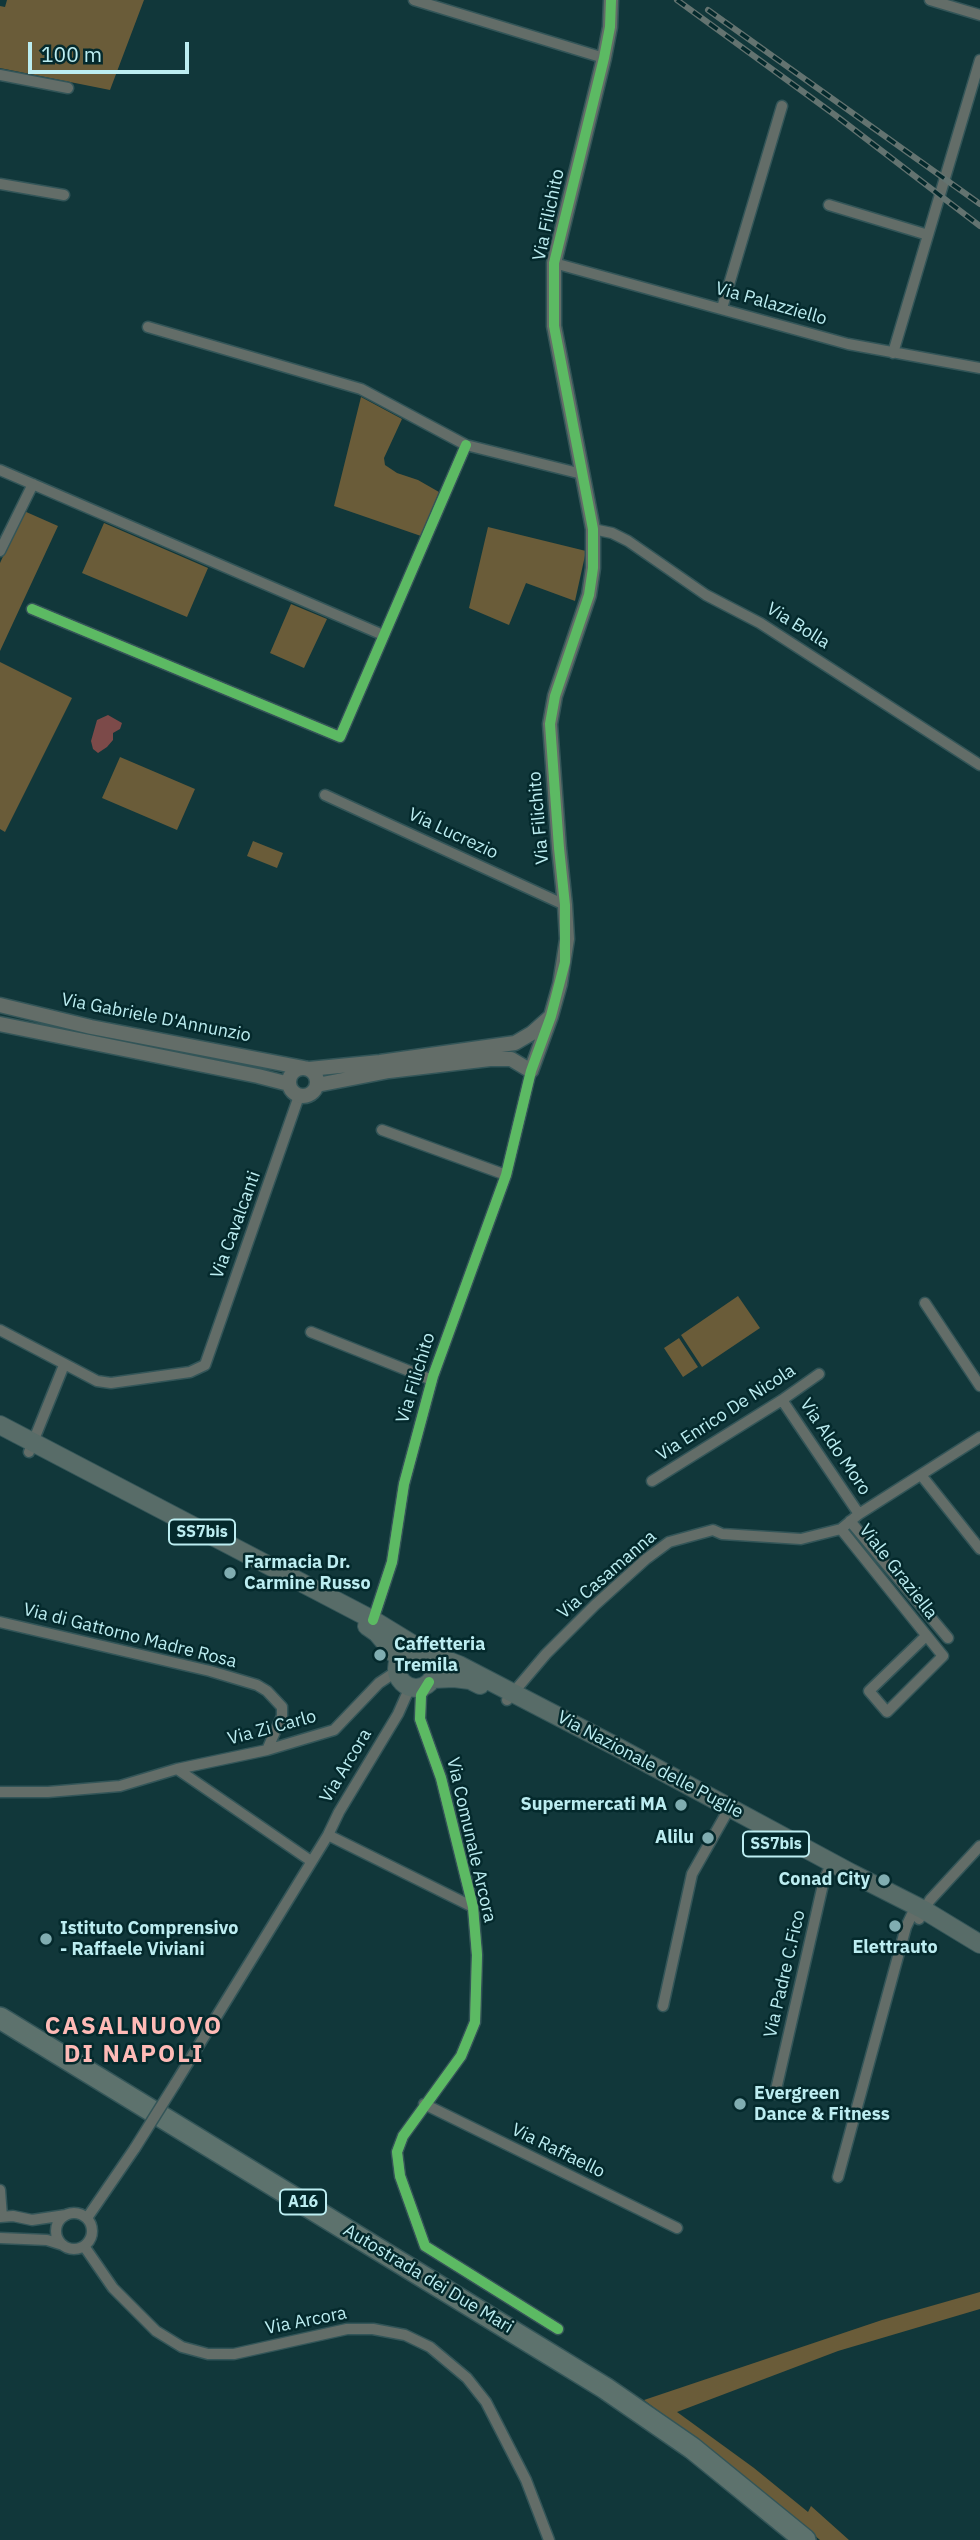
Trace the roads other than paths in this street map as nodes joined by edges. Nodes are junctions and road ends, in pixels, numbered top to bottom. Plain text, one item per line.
1 (415, 0) edge
2 (611, 0) edge
3 (930, 0) edge
4 (980, 15) edge
5 (604, 58) junction
6 (980, 60) edge
7 (0, 75) edge
8 (68, 88) dead end
9 (782, 106) dead end
10 (0, 184) edge
11 (64, 195) dead end
12 (829, 205) dead end
13 (928, 235) junction
14 (554, 263) junction
15 (722, 308) junction
16 (148, 327) dead end
17 (892, 353) junction
18 (980, 368) edge
19 (466, 445) junction
20 (0, 470) edge
21 (582, 474) junction
22 (33, 484) junction
23 (593, 529) junction
24 (0, 551) edge
25 (32, 609) dead end
26 (383, 635) junction
27 (980, 765) edge
28 (325, 795) dead end
29 (565, 905) junction
30 (0, 1005) edge
31 (551, 1016) junction
32 (0, 1024) edge
33 (307, 1069) junction
34 (531, 1071) junction
35 (289, 1084) junction
36 (317, 1085) junction
37 (299, 1096) junction
38 (382, 1130) dead end
39 (506, 1175) junction
40 (925, 1303) dead end
41 (0, 1330) edge
42 (311, 1332) dead end
43 (64, 1365) junction
44 (819, 1374) dead end
45 (432, 1380) junction
46 (980, 1386) edge
47 (782, 1400) junction
48 (0, 1425) edge
49 (0, 1437) edge
50 (980, 1437) edge
51 (30, 1447) junction
52 (921, 1475) junction
53 (652, 1481) dead end
54 (850, 1521) junction
55 (980, 1549) edge
56 (0, 1622) edge
57 (371, 1624) junction
58 (926, 1636) junction
59 (948, 1638) dead end
60 (425, 1652) junction
61 (398, 1665) junction
62 (431, 1681) junction
63 (410, 1687) junction
64 (510, 1696) junction
65 (267, 1750) junction
66 (177, 1769) junction
67 (0, 1792) edge
68 (727, 1812) junction
69 (328, 1835) junction
70 (980, 1846) edge
71 (311, 1861) junction
72 (830, 1868) junction
73 (473, 1907) junction
74 (918, 1913) junction
75 (980, 1944) edge
76 (980, 1954) edge
77 (663, 2006) dead end
78 (0, 2018) edge
79 (0, 2035) edge
80 (775, 2094) dead end
81 (424, 2104) junction
82 (838, 2177) dead end
83 (0, 2190) edge
84 (66, 2215) junction
85 (1, 2217) edge
86 (87, 2218) junction
87 (677, 2228) dead end
88 (0, 2238) edge
89 (64, 2246) junction
90 (84, 2246) junction
91 (558, 2329) dead end
92 (597, 2392) junction
93 (642, 2421) junction
94 (550, 2540) edge
95 (783, 2540) edge
96 (805, 2540) edge

1 - 5 street
2 - 5 street, Via Filichito
3 - 4 street
5 - 14 street, Via Filichito
6 - 13 street
7 - 8 street
9 - 15 street
10 - 11 street
12 - 13 street
13 - 17 street
14 - 15 street, Via Palazziello
14 - 21 street, Via Filichito
15 - 17 street, Via Palazziello
16 - 19 street
17 - 18 street, Via Palazziello
19 - 21 street
19 - 26 street
20 - 22 street
21 - 23 street, Via Filichito
22 - 24 street
22 - 26 street
23 - 27 street, Via Bolla
23 - 29 street, Via Filichito
25 - 26 street
28 - 29 street, Via Lucrezio
29 - 31 street, Via Filichito
30 - 33 street, Via Gabriele D'Annunzio
31 - 33 street, Via Gabriele D'Annunzio
31 - 34 street, Via Filichito
32 - 35 street, Via Gabriele D'Annunzio
33 - 35 street
33 - 36 street
34 - 36 street
34 - 39 street, Via Filichito
35 - 37 street
36 - 37 street
37 - 43 street, Via Cavalcanti
38 - 39 street
39 - 45 street, Via Filichito
40 - 46 street
41 - 43 street
42 - 45 street
43 - 51 street
44 - 47 street, Via Enrico De Nicola
45 - 57 street, Via Filichito
47 - 53 street, Via Enrico De Nicola
47 - 54 street, Via Aldo Moro
48 - 51 main road, Via Nazionale delle Puglie / SS7bis
49 - 51 main road, Via Nazionale delle Puglie / SS7bis
50 - 52 street, Via Casamanna
51 - 57 main road, Via Nazionale delle Puglie / SS7bis
52 - 54 street, Via Casamanna
52 - 55 street
54 - 58 street, Viale Graziella
54 - 59 street
54 - 64 street, Via Casamanna
56 - 65 street, Via di Gattorno Madre Rosa
57 - 60 main road, Via Nazionale delle Puglie / SS7bis
57 - 61 main road, Via Nazionale delle Puglie
58 - 58 street, Viale Graziella
60 - 61 main road
60 - 62 main road
60 - 64 main road, Via Nazionale delle Puglie / SS7bis
61 - 63 main road
61 - 65 street, Via Zi Carlo
62 - 63 main road, SS7bis
62 - 64 main road, Via Nazionale delle Puglie / SS7bis
62 - 73 street, Via Comunale Arcora
63 - 69 street, Via Arcora
64 - 68 main road, Via Nazionale delle Puglie / SS7bis
65 - 66 street, Via Zi Carlo
66 - 67 street, Via Zi Carlo
66 - 71 street
68 - 72 main road, Via Nazionale delle Puglie / SS7bis
68 - 77 street
69 - 71 street, Via Arcora
69 - 73 street
70 - 74 street
71 - 86 street, Via Arcora, bridge
72 - 74 main road, Via Nazionale delle Puglie / SS7bis
72 - 80 street, Via Padre C.Fico
73 - 81 street, Via Comunale Arcora
74 - 75 main road, Via Nazionale delle Puglie / SS7bis
74 - 76 main road, Via Nazionale delle Puglie / SS7bis
74 - 82 street
78 - 92 highway, Autostrada dei Due Mari / A16
79 - 92 highway, Autostrada dei Due Mari / A16
81 - 87 street, Via Raffaello
81 - 91 street, Via Comunale Arcora
83 - 85 street
84 - 85 street
84 - 86 street
84 - 89 street
86 - 90 street, Via Arcora
88 - 89 street
89 - 90 street
90 - 94 street, Via Arcora
92 - 93 highway, Autostrada dei Due Mari / A16
93 - 95 highway, Autostrada dei Due Mari / A16
93 - 96 highway, Autostrada dei Due Mari / A16

